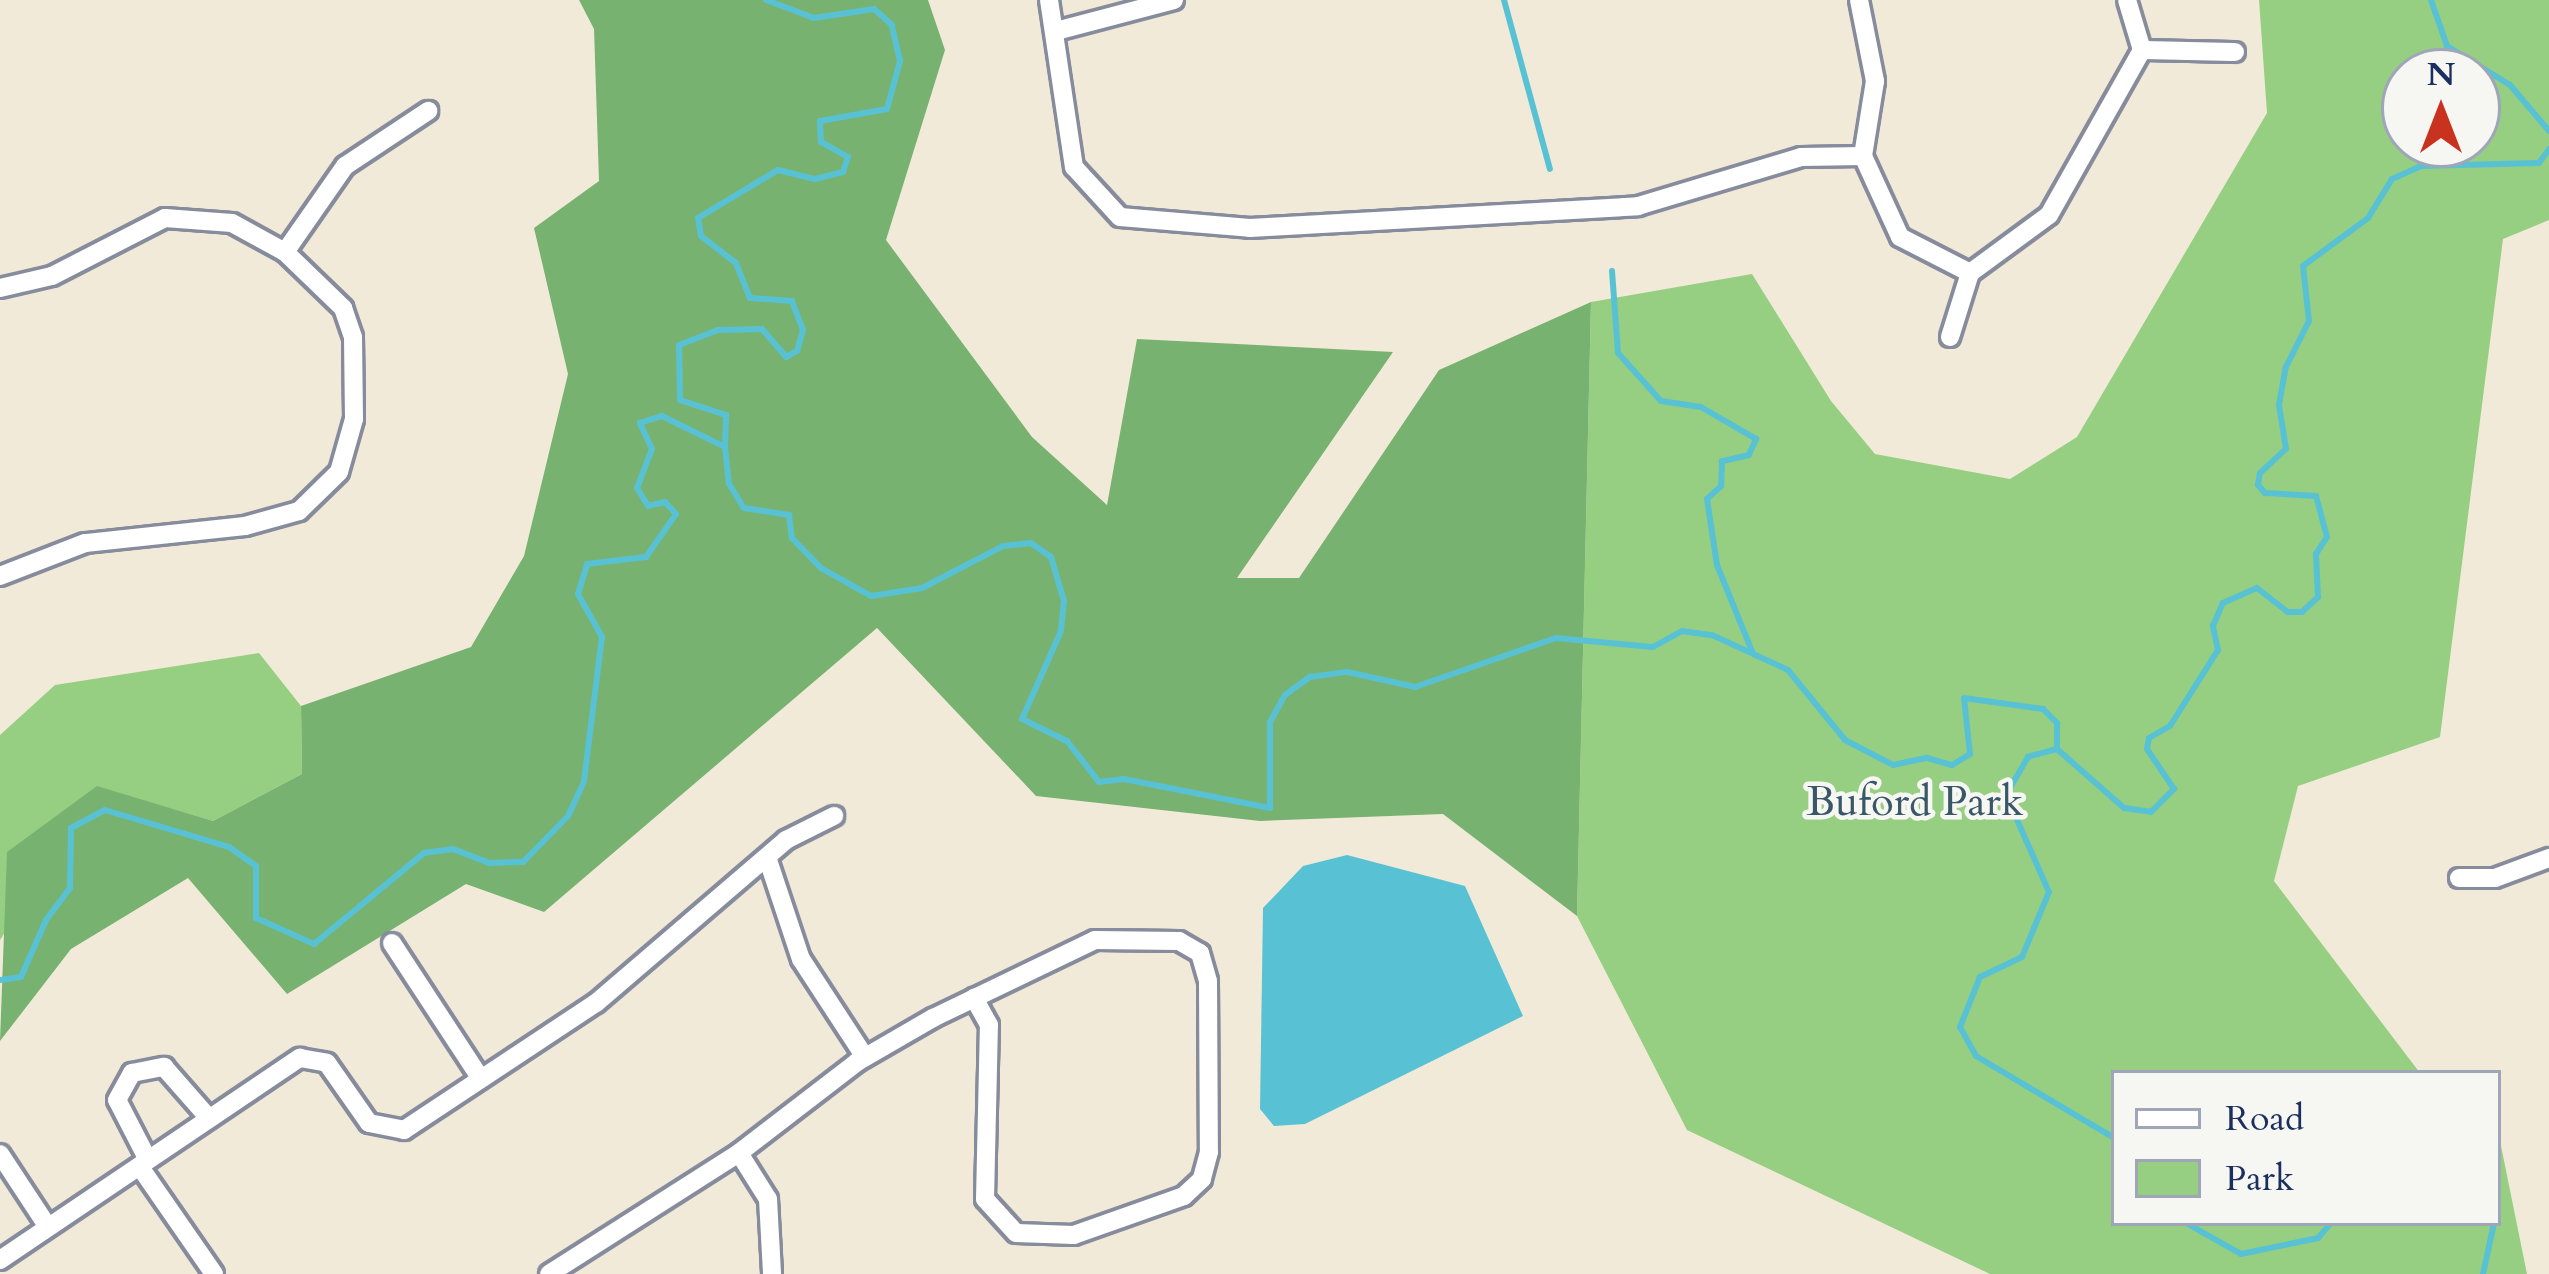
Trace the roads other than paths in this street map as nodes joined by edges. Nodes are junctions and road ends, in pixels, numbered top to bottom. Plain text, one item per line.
1 (1049, 0) edge
2 (1174, 0) edge
3 (1859, 0) edge
4 (2127, 0) edge
5 (1057, 31) junction
6 (2141, 50) junction
7 (2235, 52) dead end
8 (428, 111) dead end
9 (1863, 156) junction
10 (285, 252) junction
11 (1970, 273) junction
12 (0, 288) edge
13 (1950, 337) dead end
14 (0, 576) edge
15 (834, 816) dead end
16 (767, 857) junction
17 (2548, 861) edge
18 (2459, 878) dead end
19 (392, 944) dead end
20 (974, 998) junction
21 (866, 1057) junction
22 (479, 1076) junction
23 (208, 1117) junction
24 (739, 1153) junction
25 (0, 1154) edge
26 (144, 1162) junction
27 (47, 1227) junction
28 (0, 1260) edge
29 (214, 1274) edge
30 (549, 1274) edge
31 (772, 1274) edge

1 - 5 street
2 - 5 street
3 - 9 street
4 - 6 street
5 - 9 street
6 - 7 street
6 - 11 street
8 - 10 street
9 - 11 street
10 - 12 street
10 - 14 street
11 - 13 street
15 - 16 street
16 - 21 street
16 - 22 street
17 - 18 street
19 - 22 street
20 - 20 street
20 - 21 street
21 - 24 street
22 - 23 street
23 - 26 street
23 - 26 street
24 - 30 street
24 - 31 street
25 - 27 street
26 - 27 street
26 - 29 street
27 - 28 street

